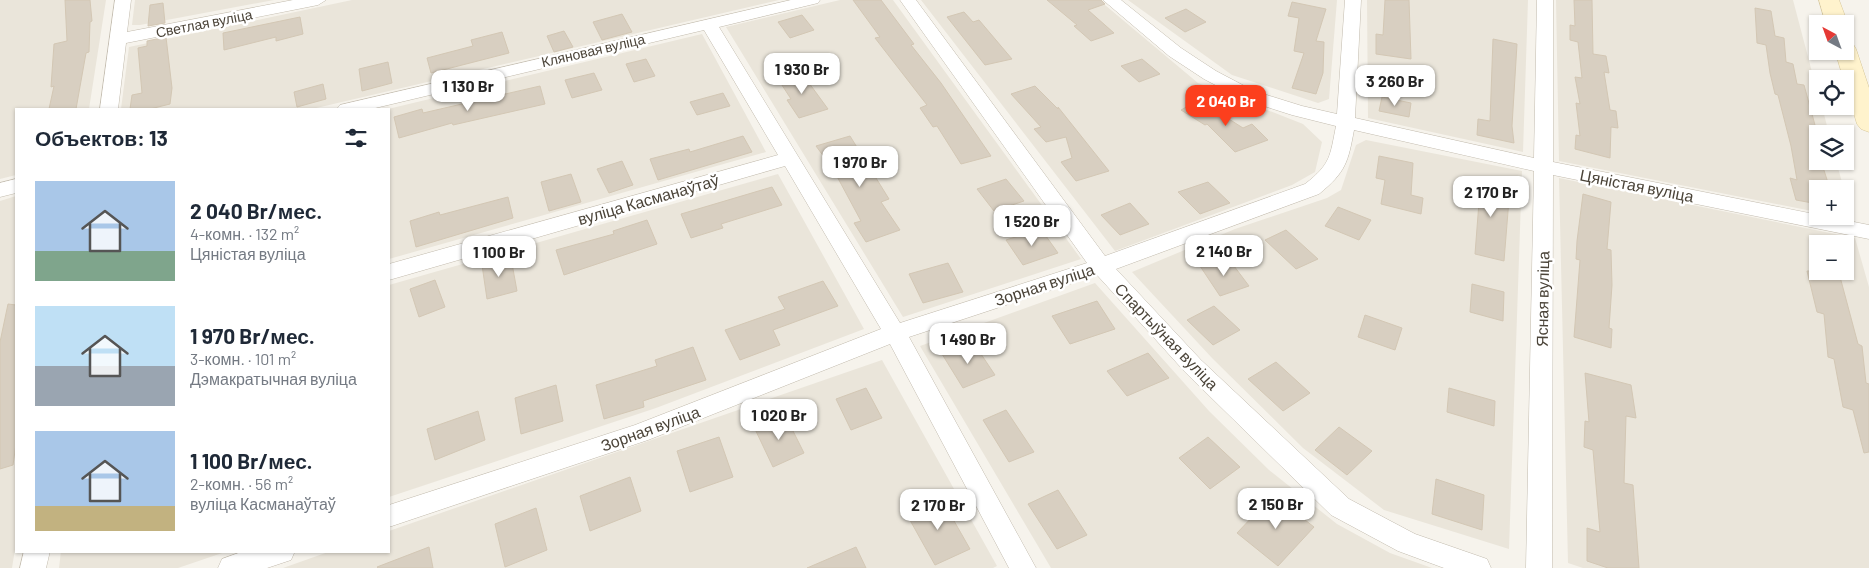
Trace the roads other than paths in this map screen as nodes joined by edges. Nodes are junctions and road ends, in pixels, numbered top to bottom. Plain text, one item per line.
1 (123, 0) edge
2 (318, 0) edge
3 (812, 0) edge
4 (908, 0) edge
5 (1111, 0) edge
6 (1353, 0) edge
7 (1545, 0) edge
8 (1829, 0) edge
9 (1834, 15) edge
10 (708, 23) junction
11 (119, 39) junction
12 (1849, 60) edge
13 (109, 108) edge
14 (350, 108) edge
15 (1346, 123) junction
16 (1869, 124) edge
17 (791, 158) junction
18 (1544, 167) junction
19 (15, 186) edge
20 (0, 190) edge
21 (1869, 232) edge
22 (1101, 266) junction
23 (390, 272) edge
24 (895, 333) junction
25 (390, 516) edge
26 (37, 553) edge
27 (276, 553) edge
28 (33, 568) edge
29 (231, 568) edge
30 (1022, 568) edge
31 (1478, 568) edge
32 (1539, 568) edge

1 - 11 street
2 - 11 street, Светлая вуліца
3 - 10 street, Кляновая вуліца
4 - 22 street, Спартыўная вуліца
5 - 15 street, Цяністая вуліца
6 - 15 street, Зорная вуліца
7 - 18 street, Ясная вуліца
8 - 9 street
10 - 14 street, Кляновая вуліца
10 - 17 street
11 - 13 street
12 - 16 street
15 - 18 street, Цяністая вуліца
15 - 22 street, Зорная вуліца
17 - 23 street, вуліца Касманаўтаў
17 - 24 street
18 - 21 street, Цяністая вуліца
18 - 32 street, Ясная вуліца
19 - 20 street
22 - 24 street, Зорная вуліца
22 - 31 street, Спартыўная вуліца
24 - 25 street, Зорная вуліца
24 - 30 street
26 - 28 street
27 - 29 street

